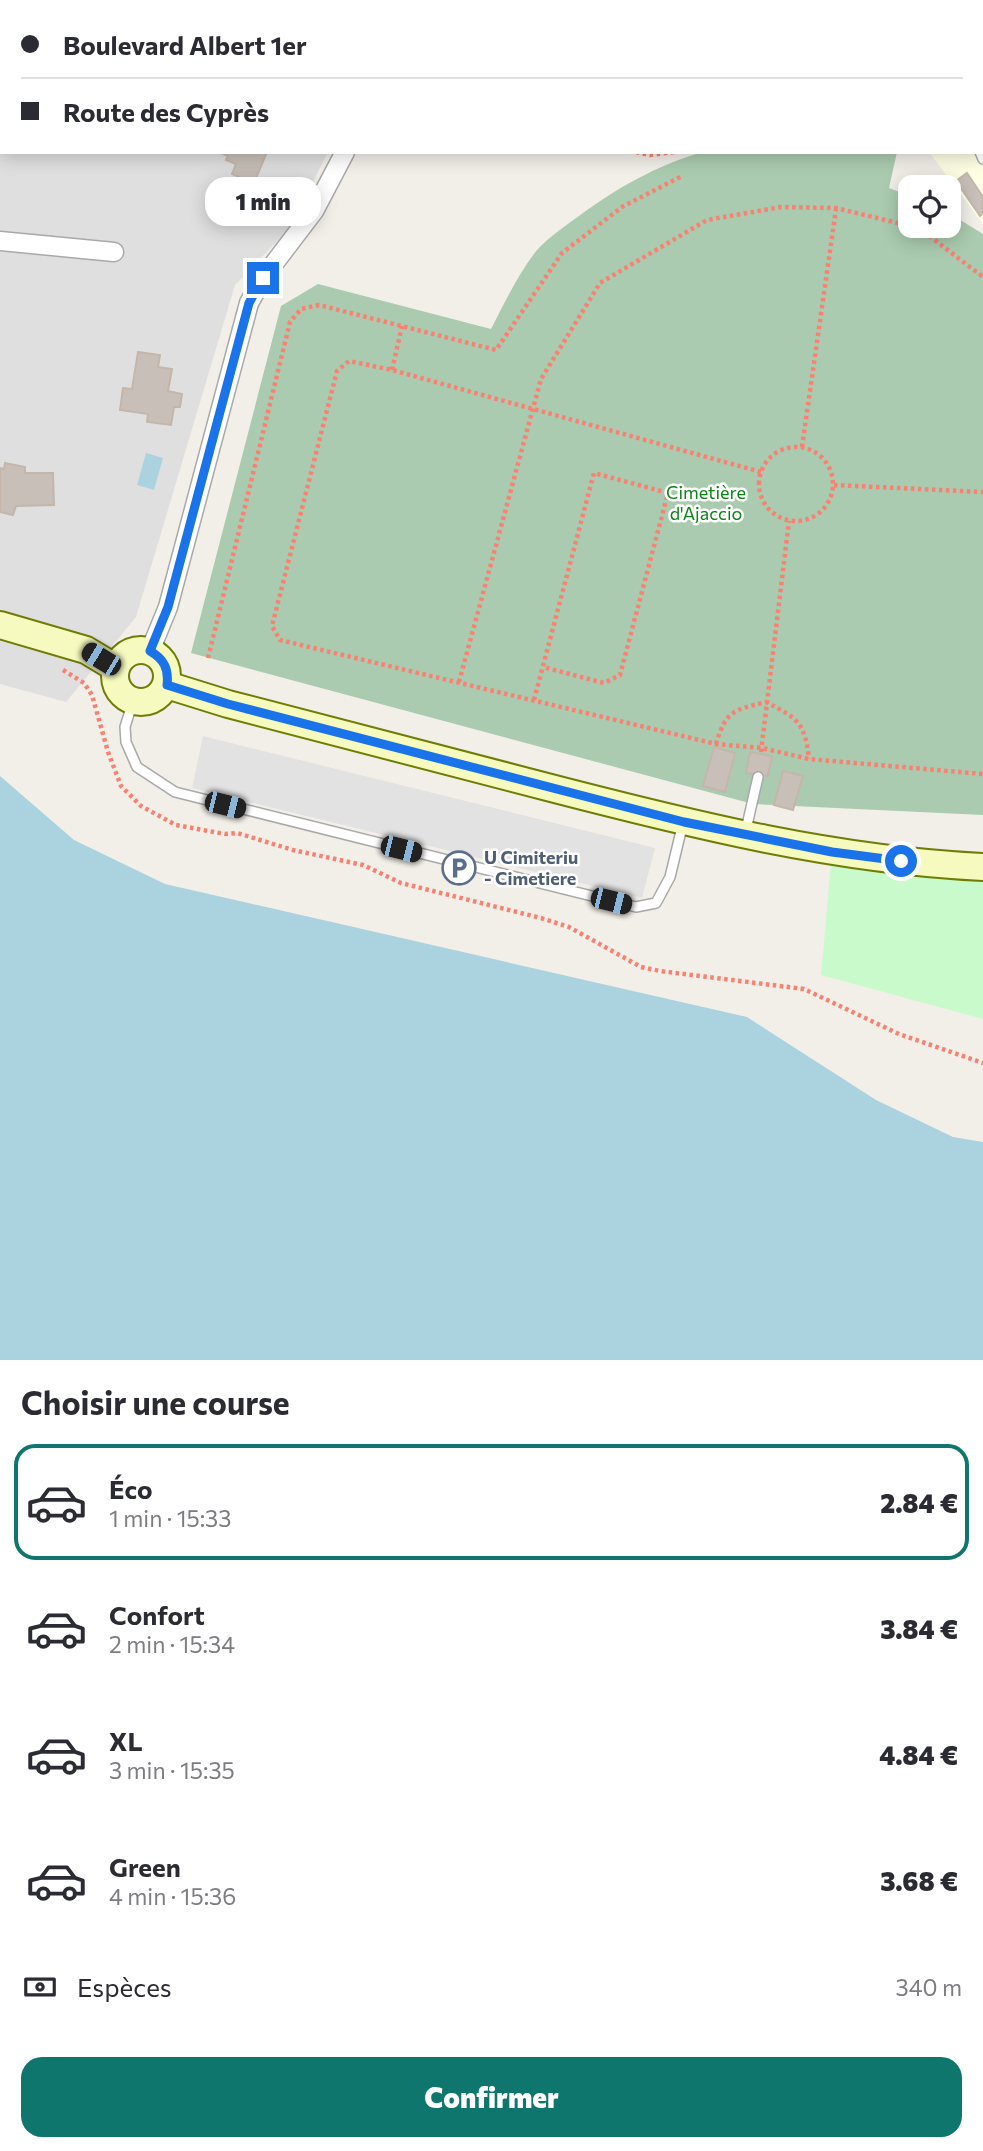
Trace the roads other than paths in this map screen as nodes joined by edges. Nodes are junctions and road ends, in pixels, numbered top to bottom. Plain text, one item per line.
1 (344, 154) edge
2 (0, 241) edge
3 (114, 252) dead end
4 (0, 625) edge
5 (150, 651) junction
6 (116, 668) junction
7 (167, 685) junction
8 (133, 702) junction
9 (758, 777) dead end
10 (684, 822) junction
11 (744, 835) junction
12 (983, 867) edge

1 - 5 street
2 - 3 street
4 - 6 main road
5 - 6 main road
5 - 7 main road
6 - 8 main road
7 - 8 main road
7 - 10 main road
8 - 10 lane
9 - 11 lane
10 - 11 main road
11 - 12 main road

